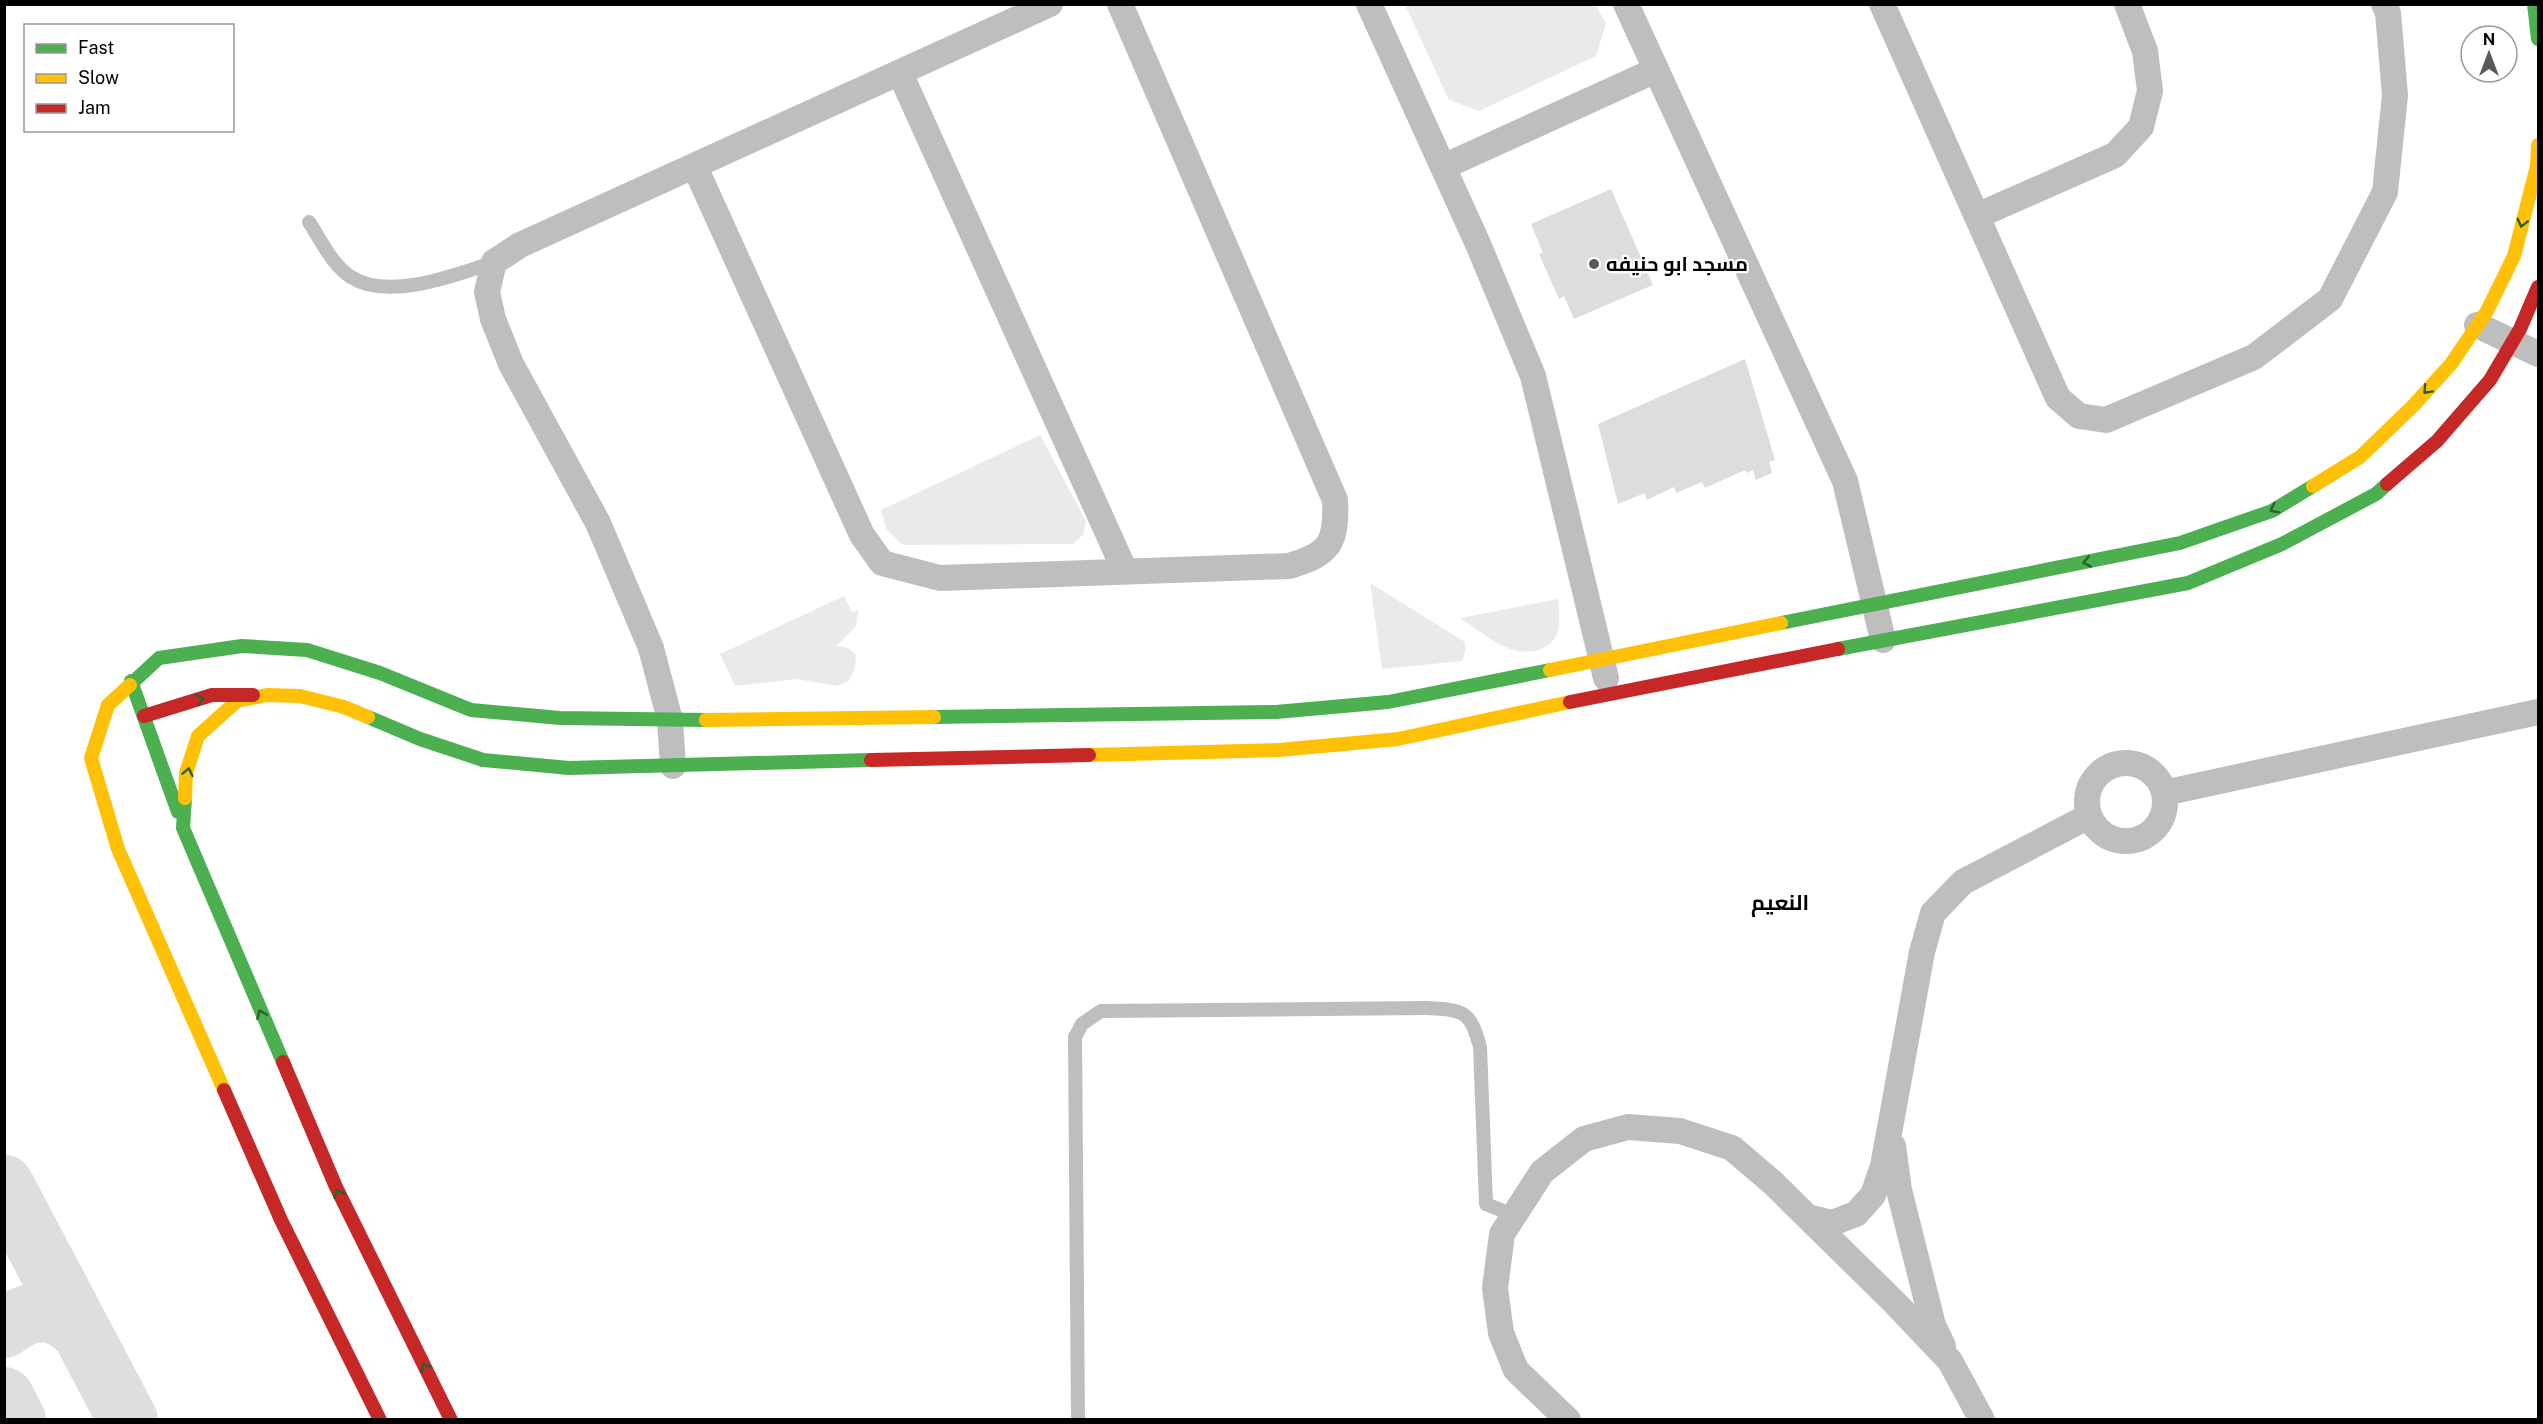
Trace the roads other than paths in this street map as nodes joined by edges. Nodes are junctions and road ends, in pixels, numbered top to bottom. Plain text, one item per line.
1 (1050, 4) edge
2 (1120, 4) edge
3 (1369, 4) edge
4 (1626, 4) edge
5 (1882, 4) edge
6 (2127, 4) edge
7 (2384, 4) edge
8 (2535, 4) edge
9 (2538, 39) edge
10 (1656, 70) junction
11 (900, 74) junction
12 (2538, 145) edge
13 (695, 167) junction
14 (1443, 167) junction
15 (1977, 216) junction
16 (309, 222) dead end
17 (494, 262) junction
18 (2538, 287) edge
19 (2477, 325) junction
20 (2512, 342) junction
21 (2538, 354) edge
22 (1125, 571) junction
23 (1873, 605) junction
24 (1883, 640) junction
25 (1601, 660) junction
26 (131, 681) junction
27 (1609, 693) junction
28 (264, 695) junction
29 (2538, 712) edge
30 (144, 716) junction
31 (670, 720) junction
32 (673, 766) junction
33 (2164, 793) junction
34 (2089, 816) junction
35 (183, 828) junction
36 (1890, 1122) junction
37 (1513, 1215) junction
38 (1808, 1217) junction
39 (1950, 1361) junction
40 (380, 1419) edge
41 (451, 1419) edge
42 (1078, 1419) edge
43 (1568, 1419) edge
44 (1982, 1419) edge

1 - 11 street
2 - 22 street
3 - 14 street
4 - 10 street
5 - 15 street
6 - 15 street
7 - 15 street
8 - 9 main road
10 - 14 street
10 - 23 street
11 - 13 street
11 - 22 street
12 -> 19 main road
13 - 17 street
13 - 22 street
14 - 25 street
16 - 17 lane
17 - 31 street
18 - 20 main road
19 - 20 street
19 -> 23 main road
20 - 21 street
20 - 24 main road
23 - 24 street
23 - 25 main road
24 - 27 main road
25 - 27 street
25 - 31 main road
26 - 30 main road
26 - 31 main road
26 - 40 main road
27 - 32 main road
30 -> 28 main road
28 - 32 main road
35 -> 28 main road
29 - 33 street
30 - 35 main road
31 - 32 street
33 - 34 street
33 - 34 street
34 - 36 street
41 -> 35 main road
36 - 38 street
36 - 39 street
37 - 38 street
37 - 42 lane
37 - 43 street
38 - 39 street
39 - 44 street

